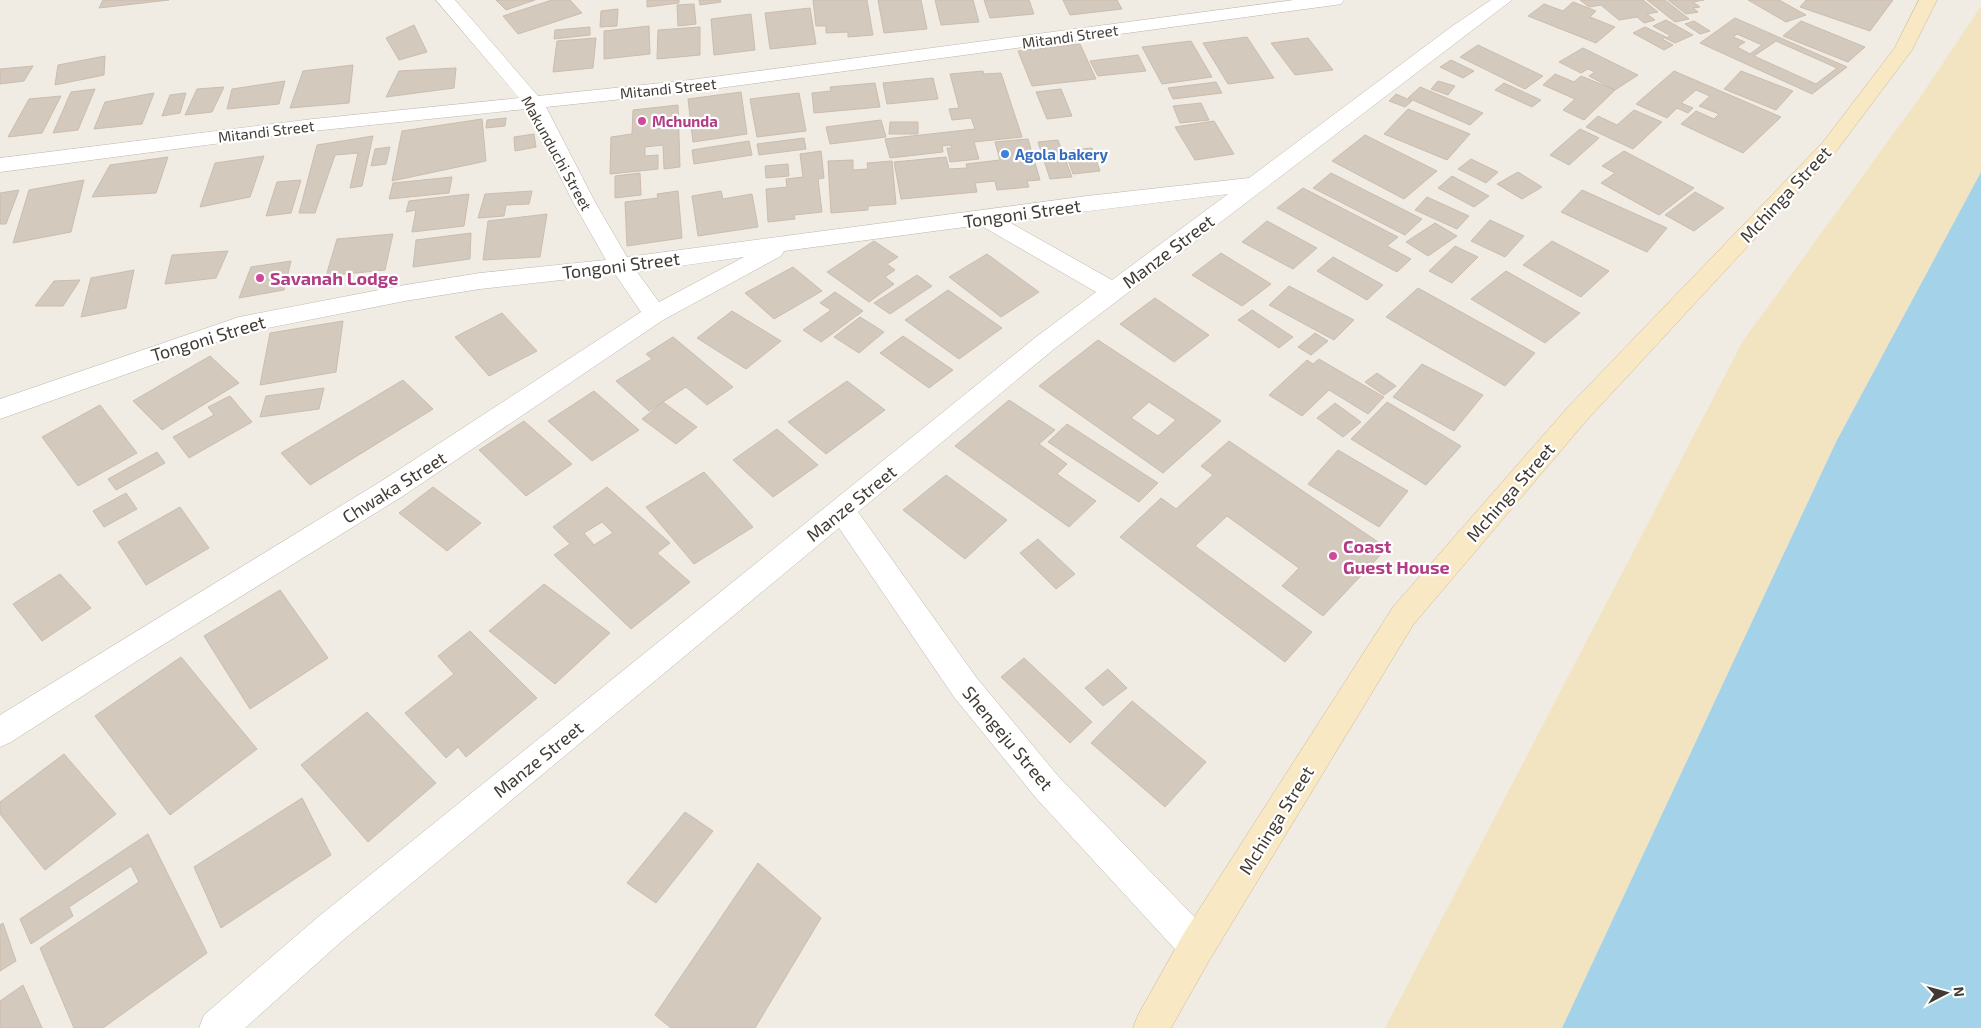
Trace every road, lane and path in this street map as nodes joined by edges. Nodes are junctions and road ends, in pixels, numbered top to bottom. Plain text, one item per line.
1 (445, 0) edge
2 (1335, 0) edge
3 (1503, 0) edge
4 (1928, 0) edge
5 (533, 102) junction
6 (0, 165) edge
7 (1256, 184) junction
8 (986, 218) junction
9 (788, 243) junction
10 (621, 266) junction
11 (1114, 292) junction
12 (655, 314) junction
13 (0, 409) edge
14 (842, 511) junction
15 (0, 732) edge
16 (1198, 946) junction
17 (217, 1028) edge
18 (1151, 1028) edge

1 - 5 street, Makunduchi Street
2 - 5 street, Mitandi Street
3 - 7 street, Manze Street
4 - 16 main road, Mchinga Street
5 - 6 street, Mitandi Street
5 - 10 street, Makunduchi Street
7 - 8 street, Tongoni Street
7 - 11 street, Manze Street
8 - 9 street, Tongoni Street
8 - 11 street
9 - 10 street, Tongoni Street
9 - 12 street, Chwaka Street
10 - 12 street, Makunduchi Street
10 - 13 street, Tongoni Street
11 - 14 street, Manze Street
12 - 15 street, Chwaka Street
14 - 16 street, Shengeju Street
14 - 17 street, Manze Street
16 - 18 main road, Mchinga Street

